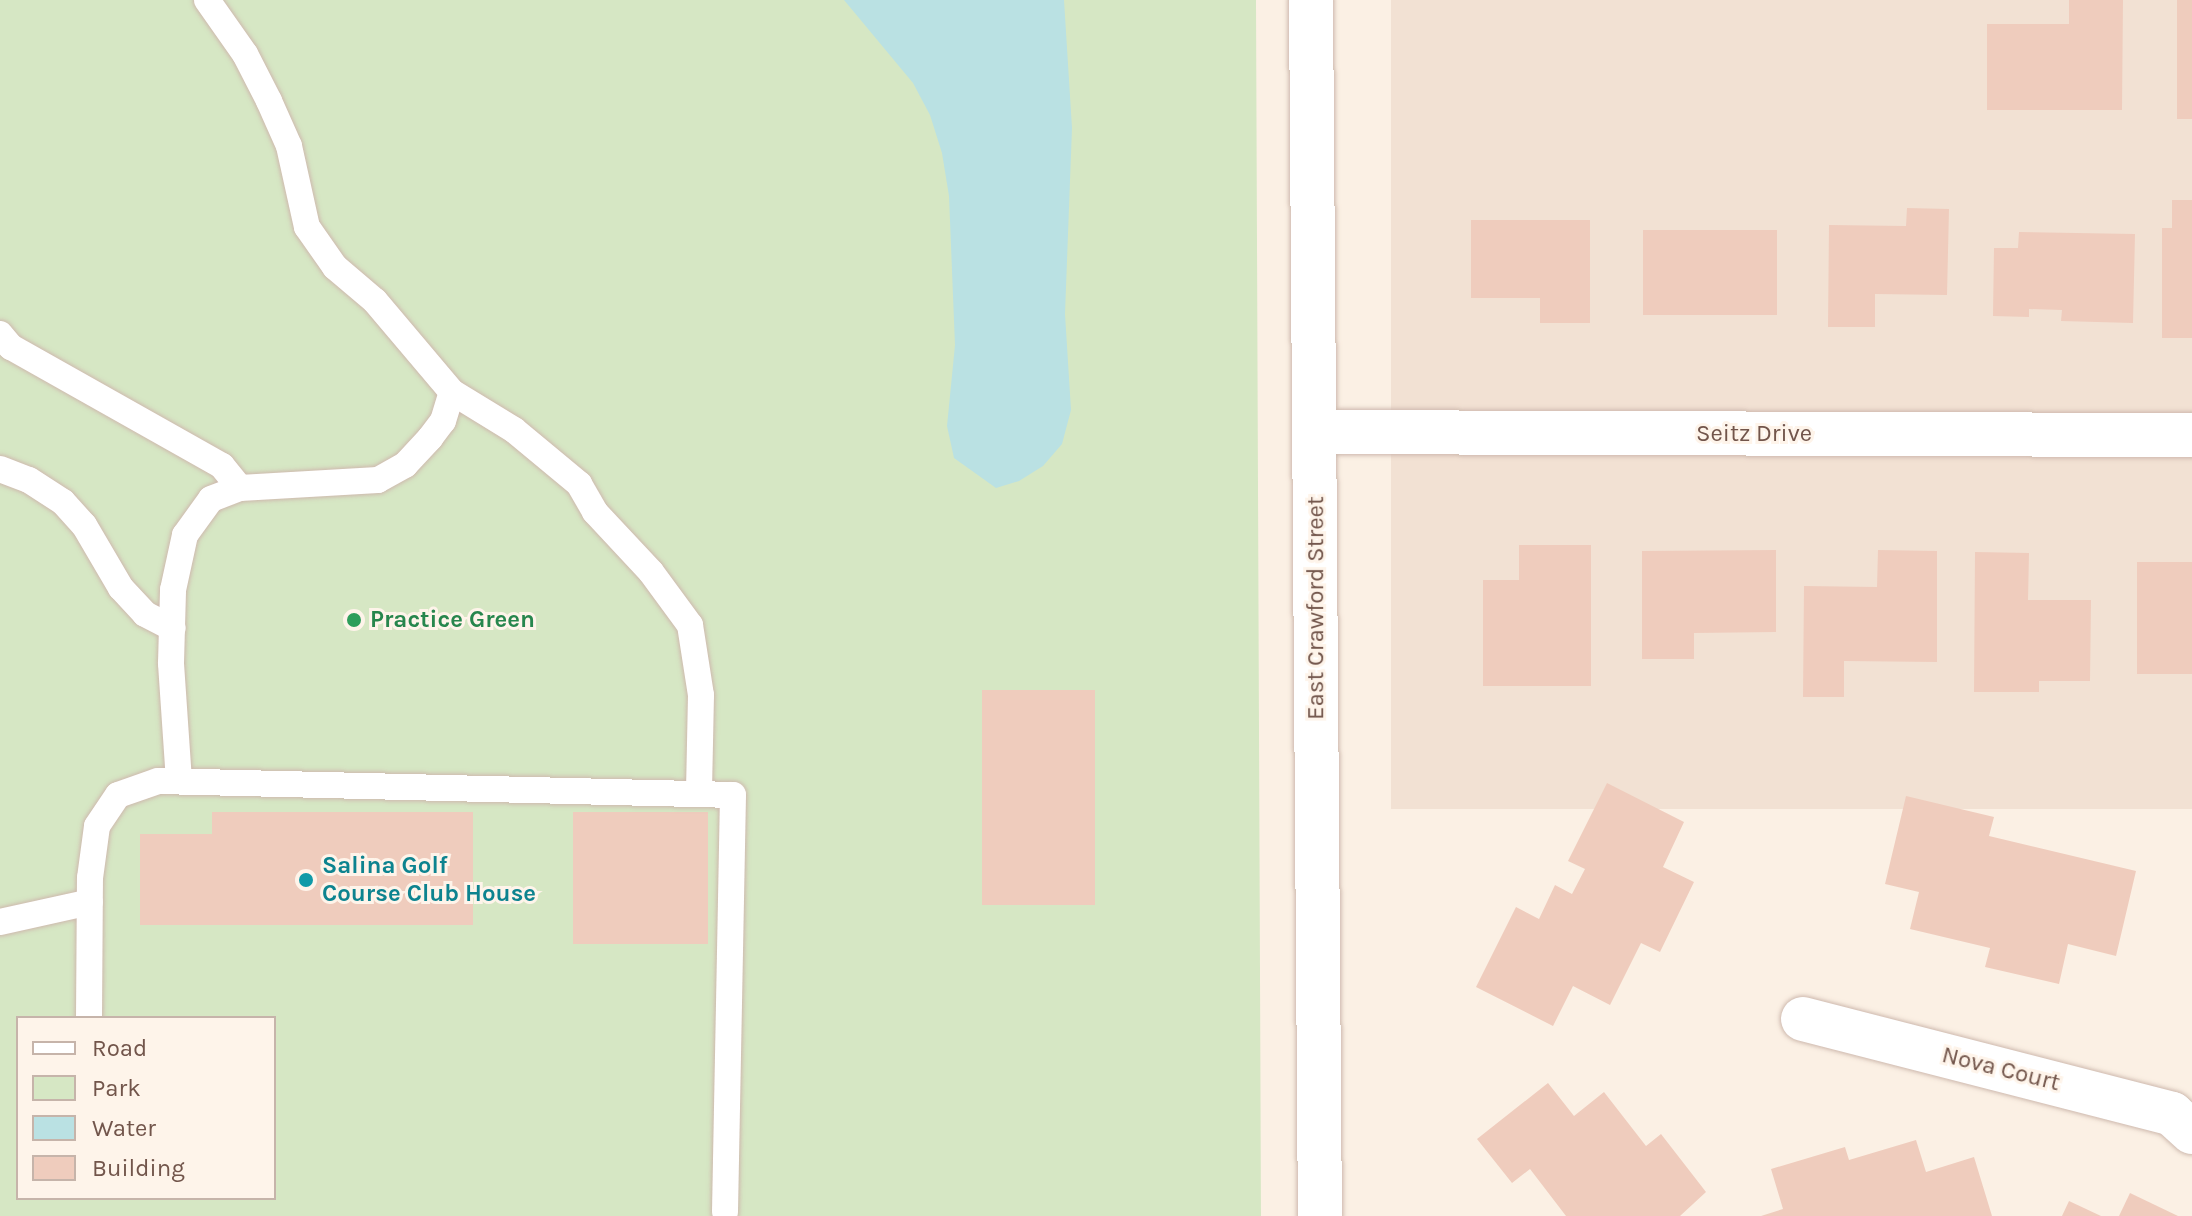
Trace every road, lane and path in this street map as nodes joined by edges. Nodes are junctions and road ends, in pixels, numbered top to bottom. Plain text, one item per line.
1 (207, 0) edge
2 (1311, 0) edge
3 (0, 334) edge
4 (452, 392) junction
5 (1315, 432) junction
6 (2192, 435) edge
7 (0, 469) edge
8 (240, 488) junction
9 (173, 628) junction
10 (179, 781) junction
11 (699, 794) junction
12 (90, 902) junction
13 (0, 922) edge
14 (89, 1016) edge
15 (1803, 1019) dead end
16 (2192, 1132) edge
17 (725, 1212) dead end
18 (1320, 1216) edge

1 - 4 lane
2 - 5 street, East Crawford Street
3 - 8 lane
4 - 8 lane
4 - 11 lane
5 - 6 street, Seitz Drive
5 - 18 street, East Crawford Street
7 - 9 lane
8 - 9 lane
9 - 10 lane
10 - 11 lane
10 - 12 lane
11 - 17 lane
12 - 13 lane
12 - 14 lane
15 - 16 street, Nova Court

